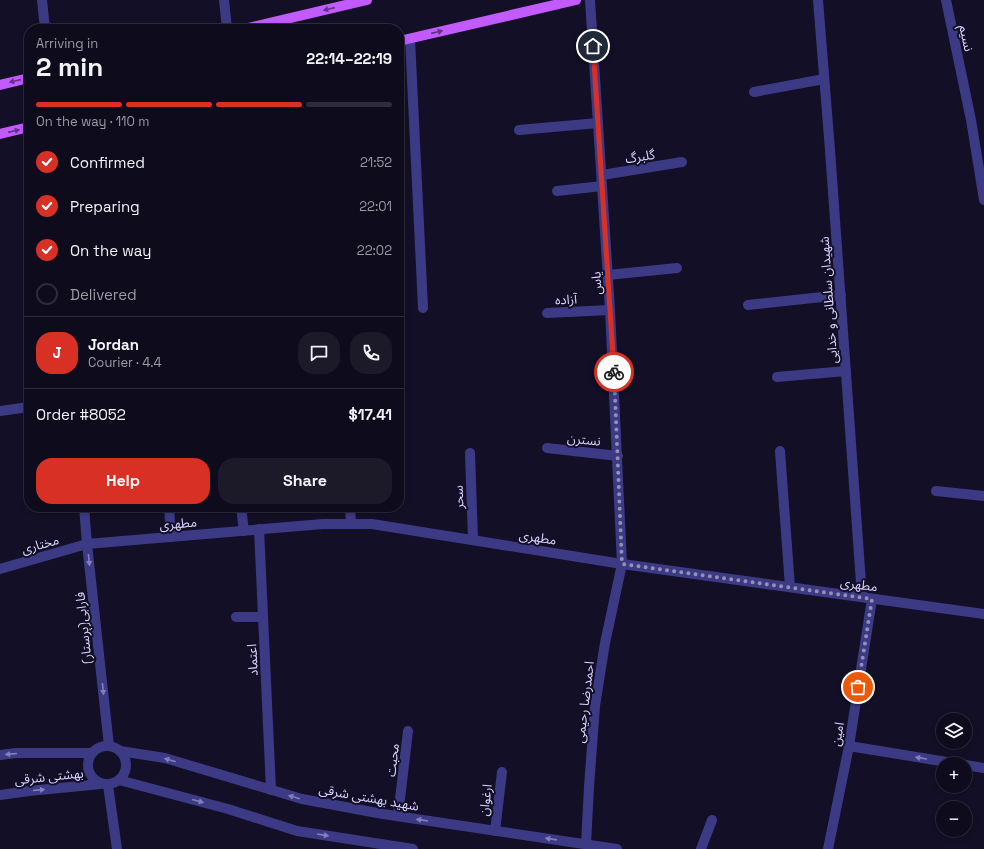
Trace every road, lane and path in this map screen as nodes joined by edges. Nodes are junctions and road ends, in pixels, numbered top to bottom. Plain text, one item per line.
1 (42, 0) edge
2 (224, 0) edge
3 (367, 0) edge
4 (576, 0) edge
5 (590, 0) edge
6 (818, 0) edge
7 (946, 0) edge
8 (44, 24) edge
9 (226, 24) edge
10 (281, 24) edge
11 (410, 39) junction
12 (404, 40) edge
13 (24, 79) edge
14 (824, 79) junction
15 (0, 85) edge
16 (754, 92) dead end
17 (598, 124) junction
18 (24, 128) edge
19 (519, 130) dead end
20 (0, 134) edge
21 (682, 162) dead end
22 (602, 180) junction
23 (557, 191) dead end
24 (984, 200) edge
25 (677, 268) dead end
26 (608, 275) junction
27 (841, 295) junction
28 (748, 305) dead end
29 (423, 308) dead end
30 (610, 310) junction
31 (547, 313) dead end
32 (846, 371) junction
33 (777, 377) dead end
34 (24, 408) edge
35 (0, 411) edge
36 (547, 448) dead end
37 (780, 451) dead end
38 (470, 453) dead end
39 (618, 456) junction
40 (936, 491) dead end
41 (984, 496) edge
42 (84, 512) edge
43 (169, 512) edge
44 (242, 512) edge
45 (350, 512) edge
46 (351, 524) junction
47 (259, 530) junction
48 (244, 531) junction
49 (171, 537) junction
50 (473, 540) junction
51 (87, 544) junction
52 (622, 564) junction
53 (0, 569) edge
54 (790, 587) junction
55 (867, 598) junction
56 (984, 614) edge
57 (236, 617) dead end
58 (263, 617) junction
59 (408, 732) dead end
60 (109, 746) junction
61 (849, 746) junction
62 (120, 751) junction
63 (92, 753) junction
64 (0, 755) edge
65 (936, 760) edge
66 (972, 766) edge
67 (984, 768) edge
68 (502, 772) dead end
69 (120, 780) junction
70 (104, 784) junction
71 (271, 790) junction
72 (0, 795) edge
73 (398, 816) junction
74 (712, 820) dead end
75 (495, 831) junction
76 (586, 844) junction
77 (117, 849) edge
78 (413, 849) edge
79 (617, 849) edge
80 (701, 849) edge
81 (828, 849) edge

1 - 8 street
2 - 9 street
3 -> 10 main road
11 -> 4 main road
5 - 17 street, یاس
6 - 14 street, شهیدان سلطانی و خدایی
7 - 24 street, نسیم
11 - 12 main road
11 - 29 street
13 -> 15 main road
14 - 16 street
14 - 27 street, شهیدان سلطانی و خدایی
17 - 19 street
17 - 22 street, یاس
20 -> 18 main road
21 - 22 street, گلبرگ
22 - 23 street, گلبرگ
22 - 26 street, یاس
25 - 26 street
26 - 30 street, یاس
27 - 28 street
27 - 32 street, شهیدان سلطانی و خدایی
30 - 31 street, آزاده
30 - 39 street, یاس
32 - 33 street
32 - 55 street, شهیدان سلطانی و خدایی
34 - 35 street
36 - 39 street, نسترن
37 - 54 street
38 - 50 street, سحر
39 - 52 street, یاس
40 - 41 street
42 - 51 street, (پرستار)فارابی
43 - 49 street
44 - 48 street
45 - 46 street
46 - 47 street, مطهری
46 - 50 street, مطهری
47 - 48 street, مطهری
47 - 58 street, اعتماد
48 - 49 street, مطهری
49 - 51 street, مطهری
50 - 52 street, مطهری
51 - 53 street, مختاری
51 -> 60 street, (پرستار)فارابی
52 - 54 street, مطهری
52 - 76 street, احمدرضا رحیمی
54 - 55 street, مطهری
55 - 56 street, مطهری
55 - 61 street, امین
57 - 58 street
58 - 71 street, اعتماد
59 - 73 street, محبت
60 - 62 street
60 - 63 street
65 -> 61 street
61 - 81 street, امین
62 - 69 street
71 -> 62 street, شهید بهشتی شرقی
63 -> 64 street, بهشتی شرقی
63 - 70 street
66 - 67 street
68 - 75 street, ارغوان
69 - 70 street
69 -> 78 street
72 -> 70 street, بهشتی شرقی
70 - 77 street
73 -> 71 street, شهید بهشتی شرقی
75 -> 73 street, شهید بهشتی شرقی
74 - 80 street
76 -> 75 street, شهید بهشتی شرقی
76 - 79 street, شهید بهشتی شرقی

